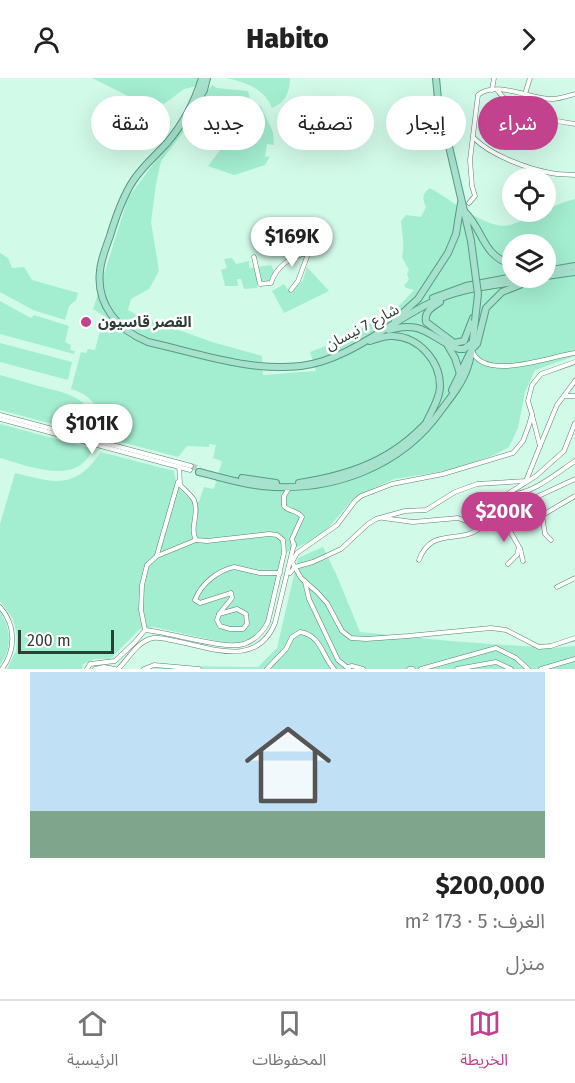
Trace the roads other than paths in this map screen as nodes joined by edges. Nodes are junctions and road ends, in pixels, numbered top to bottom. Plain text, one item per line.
1 (202, 78) edge
2 (207, 78) edge
3 (436, 78) edge
4 (494, 78) edge
5 (530, 78) edge
6 (492, 90) junction
7 (498, 91) junction
8 (525, 94) junction
9 (575, 94) edge
10 (575, 124) edge
11 (473, 138) junction
12 (575, 175) edge
13 (462, 199) junction
14 (469, 203) dead end
15 (464, 211) junction
16 (254, 257) dead end
17 (502, 260) edge
18 (575, 265) edge
19 (556, 268) edge
20 (575, 272) edge
21 (556, 275) edge
22 (502, 279) edge
23 (502, 284) edge
24 (510, 288) edge
25 (291, 290) dead end
26 (459, 292) junction
27 (395, 320) junction
28 (474, 320) junction
29 (377, 334) junction
30 (361, 343) junction
31 (446, 343) junction
32 (472, 347) junction
33 (575, 353) edge
34 (575, 362) edge
35 (460, 374) junction
36 (575, 381) edge
37 (565, 396) junction
38 (575, 396) edge
39 (532, 414) junction
40 (0, 417) edge
41 (427, 423) junction
42 (575, 423) edge
43 (540, 446) junction
44 (575, 461) edge
45 (179, 465) junction
46 (191, 468) tunnel mouth
47 (575, 478) edge
48 (178, 479) junction
49 (526, 481) junction
50 (289, 487) junction
51 (506, 495) junction
52 (575, 496) edge
53 (500, 513) junction
54 (542, 515) junction
55 (382, 518) junction
56 (507, 523) junction
57 (496, 524) junction
58 (483, 526) junction
59 (196, 540) junction
60 (551, 540) dead end
61 (294, 544) junction
62 (519, 547) junction
63 (297, 553) junction
64 (157, 556) junction
65 (419, 560) dead end
66 (523, 561) dead end
67 (508, 564) dead end
68 (295, 567) junction
69 (280, 573) junction
70 (290, 573) dead end
71 (575, 578) edge
72 (305, 581) junction
73 (558, 587) dead end
74 (0, 607) edge
75 (219, 614) junction
76 (145, 630) junction
77 (575, 638) edge
78 (0, 659) edge
79 (575, 659) edge
80 (8, 661) junction
81 (2, 669) edge
82 (87, 669) edge
83 (95, 669) edge
84 (116, 669) edge
85 (144, 669) edge
86 (199, 669) edge
87 (267, 669) edge
88 (334, 669) edge
89 (348, 669) edge
90 (363, 669) edge
91 (421, 669) edge
92 (457, 669) edge
93 (511, 669) edge
94 (528, 669) edge
95 (541, 669) edge

1 - 30 main road, شارع 7 نيسان
2 - 27 main road, شارع 7 نيسان
3 - 13 main road
4 - 6 street
5 - 8 street
6 - 7 street
6 - 11 street
7 - 8 street
7 - 10 street
8 - 9 street
11 - 12 street
11 - 14 street
13 - 15 main road
13 - 27 main road
15 - 17 main road
15 - 28 main road, bridge
16 - 25 street
18 - 19 main road
20 - 21 main road
22 - 27 main road, شارع 7 نيسان
23 - 26 main road, شارع 7 نيسان
24 - 32 main road
26 - 28 main road
26 - 29 main road, شارع 7 نيسان
28 - 32 main road
29 - 30 main road, شارع 7 نيسان
29 - 31 main road
30 - 41 main road
31 - 32 main road
31 - 35 main road
32 - 33 street
32 - 35 main road
32 - 50 main road
34 - 39 street
35 - 41 main road
36 - 37 street
37 - 38 street
37 - 43 street
39 - 43 street
39 - 63 street
40 - 45 street
41 - 50 main road
42 - 49 street
43 - 49 street
44 - 51 street
45 - 46 street
45 - 48 street
47 - 53 street
48 - 59 street
48 - 64 street
49 - 51 street
49 - 55 street
50 - 61 street
51 - 53 street
52 - 54 street
53 - 56 street
53 - 57 street
54 - 56 street
54 - 60 street
55 - 58 street
55 - 68 street
56 - 57 street
56 - 62 street
57 - 58 street
58 - 65 street
59 - 64 street
59 - 69 street
61 - 63 street
61 - 84 street
62 - 66 street
62 - 67 street
63 - 68 street
64 - 76 street
68 - 70 street
68 - 72 street
69 - 75 street
69 - 76 street
71 - 73 street
72 - 77 street
72 - 89 street
74 - 80 street
75 - 75 street
76 - 82 street
78 - 80 street
79 - 95 street
80 - 81 street
83 - 84 street
85 - 86 street
87 - 88 street
89 - 90 street
91 - 94 street
92 - 93 street

